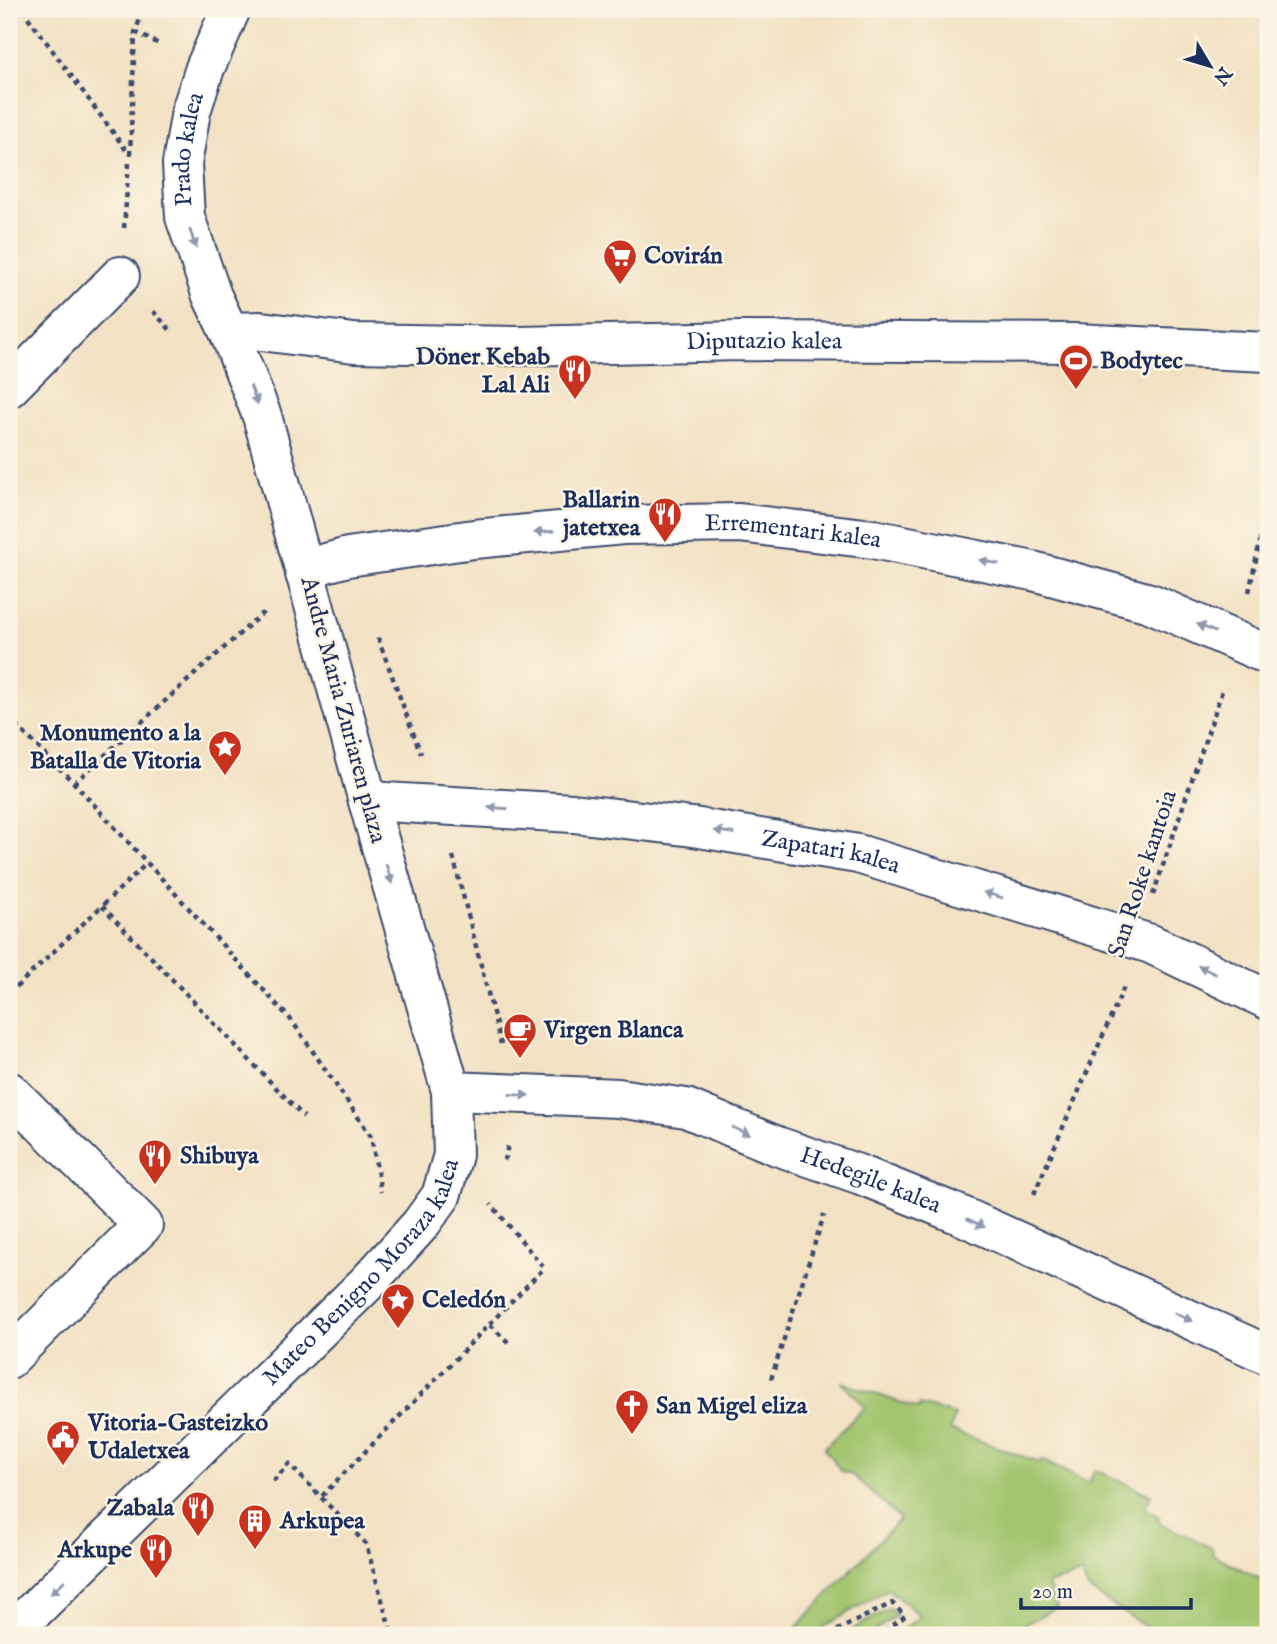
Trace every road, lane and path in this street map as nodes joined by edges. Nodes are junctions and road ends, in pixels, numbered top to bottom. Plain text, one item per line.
1 (144, 9) edge
2 (231, 9) edge
3 (21, 10) edge
4 (130, 155) junction
5 (120, 276) joint
6 (245, 331) junction
7 (1268, 352) edge
8 (9, 388) edge
9 (1268, 504) edge
10 (306, 574) junction
11 (377, 635) dead end
12 (1253, 649) edge
13 (9, 718) edge
14 (74, 783) junction
15 (368, 801) junction
16 (440, 804) junction
17 (147, 863) junction
18 (102, 906) junction
19 (1139, 940) junction
20 (9, 994) edge
21 (1268, 1000) edge
22 (9, 1091) edge
23 (451, 1091) junction
24 (304, 1117) dead end
25 (839, 1168) junction
26 (382, 1200) dead end
27 (497, 1211) dead end
28 (1014, 1241) junction
29 (490, 1325) junction
30 (509, 1343) dead end
31 (1268, 1355) edge
32 (9, 1359) edge
33 (771, 1379) dead end
34 (273, 1481) dead end
35 (322, 1496) junction
36 (9, 1635) edge
37 (392, 1635) edge
38 (828, 1635) edge
39 (881, 1635) edge

1 - 4 path
2 -> 6 street, Prado kalea
3 - 4 path
4 - 5 path
5 - 8 street
6 - 7 street, Diputazio kalea
6 -> 10 street, Andre Maria Zuriaren plaza
9 - 12 path, San Roke kantoia
12 -> 10 street, Errementari kalea
10 - 14 path
10 - 15 street, Andre Maria Zuriaren plaza
11 - 16 path
12 - 19 path, San Roke kantoia
13 - 14 path
14 - 17 path
15 - 16 street, Zapatari kalea
15 -> 23 street, Andre Maria Zuriaren plaza
19 -> 16 street, Zapatari kalea
17 - 18 path
17 - 26 path
18 - 20 path
18 - 24 path
21 -> 19 street, Zapatari kalea
19 - 28 path, San Roke kantoia
22 - 32 street
23 -> 25 street, Hedegile kalea
23 -> 36 street, Mateo Benigno Moraza kalea
25 -> 28 street, Hedegile kalea
25 - 33 path
27 - 29 path
28 -> 31 street, Hedegile kalea
29 - 30 path
29 - 35 path
34 - 35 path
35 - 37 path
38 - 39 path

